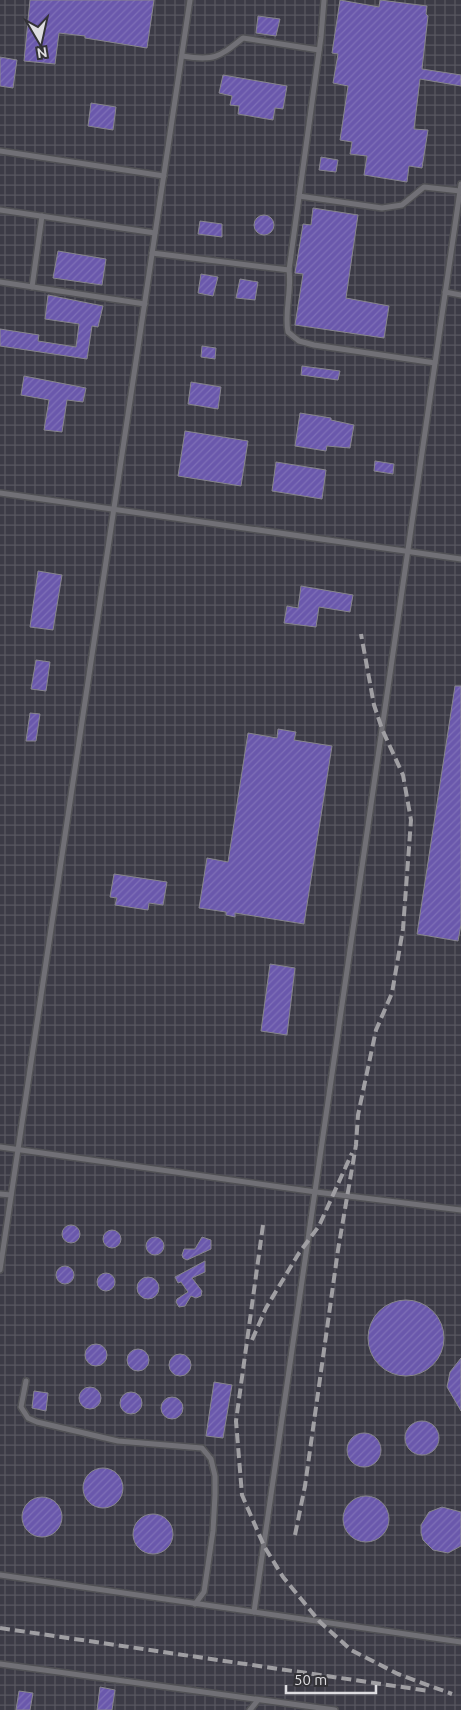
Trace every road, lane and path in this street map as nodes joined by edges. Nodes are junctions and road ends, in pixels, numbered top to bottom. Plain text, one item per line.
1 (190, 0) edge
2 (324, 0) edge
3 (320, 50) junction
4 (182, 56) junction
5 (0, 151) edge
6 (164, 176) junction
7 (461, 184) edge
8 (460, 191) edge
9 (299, 196) junction
10 (0, 210) edge
11 (42, 216) junction
12 (155, 233) junction
13 (152, 253) junction
14 (289, 270) junction
15 (0, 282) edge
16 (32, 286) junction
17 (445, 292) junction
18 (461, 295) edge
19 (145, 304) junction
20 (435, 363) junction
21 (0, 493) edge
22 (114, 508) junction
23 (408, 552) junction
24 (461, 559) edge
25 (0, 1147) edge
26 (18, 1149) junction
27 (316, 1192) junction
28 (0, 1194) edge
29 (11, 1195) junction
30 (461, 1210) edge
31 (0, 1270) edge
32 (26, 1381) dead end
33 (0, 1575) edge
34 (195, 1604) junction
35 (254, 1612) junction
36 (461, 1642) edge
37 (0, 1664) edge
38 (258, 1700) junction
39 (250, 1710) edge
40 (335, 1710) edge

1 - 4 lane
2 - 3 lane
3 - 4 lane
3 - 9 lane
4 - 6 lane
5 - 6 lane
6 - 12 lane
7 - 8 lane
8 - 9 lane
8 - 17 lane
9 - 14 lane
10 - 11 lane
11 - 12 lane
11 - 16 lane
12 - 13 lane
13 - 14 lane
13 - 19 lane
14 - 20 lane
15 - 16 lane
16 - 19 lane
17 - 18 lane
17 - 20 lane
19 - 22 lane
20 - 23 lane
21 - 22 lane
22 - 23 lane
22 - 26 lane
23 - 24 lane
23 - 27 lane
25 - 26 lane
26 - 27 lane
26 - 29 lane
27 - 30 lane
27 - 35 lane
28 - 29 lane
29 - 31 lane
32 - 34 lane
33 - 34 lane
34 - 35 lane
35 - 36 lane
37 - 38 lane
38 - 39 lane
38 - 40 lane

